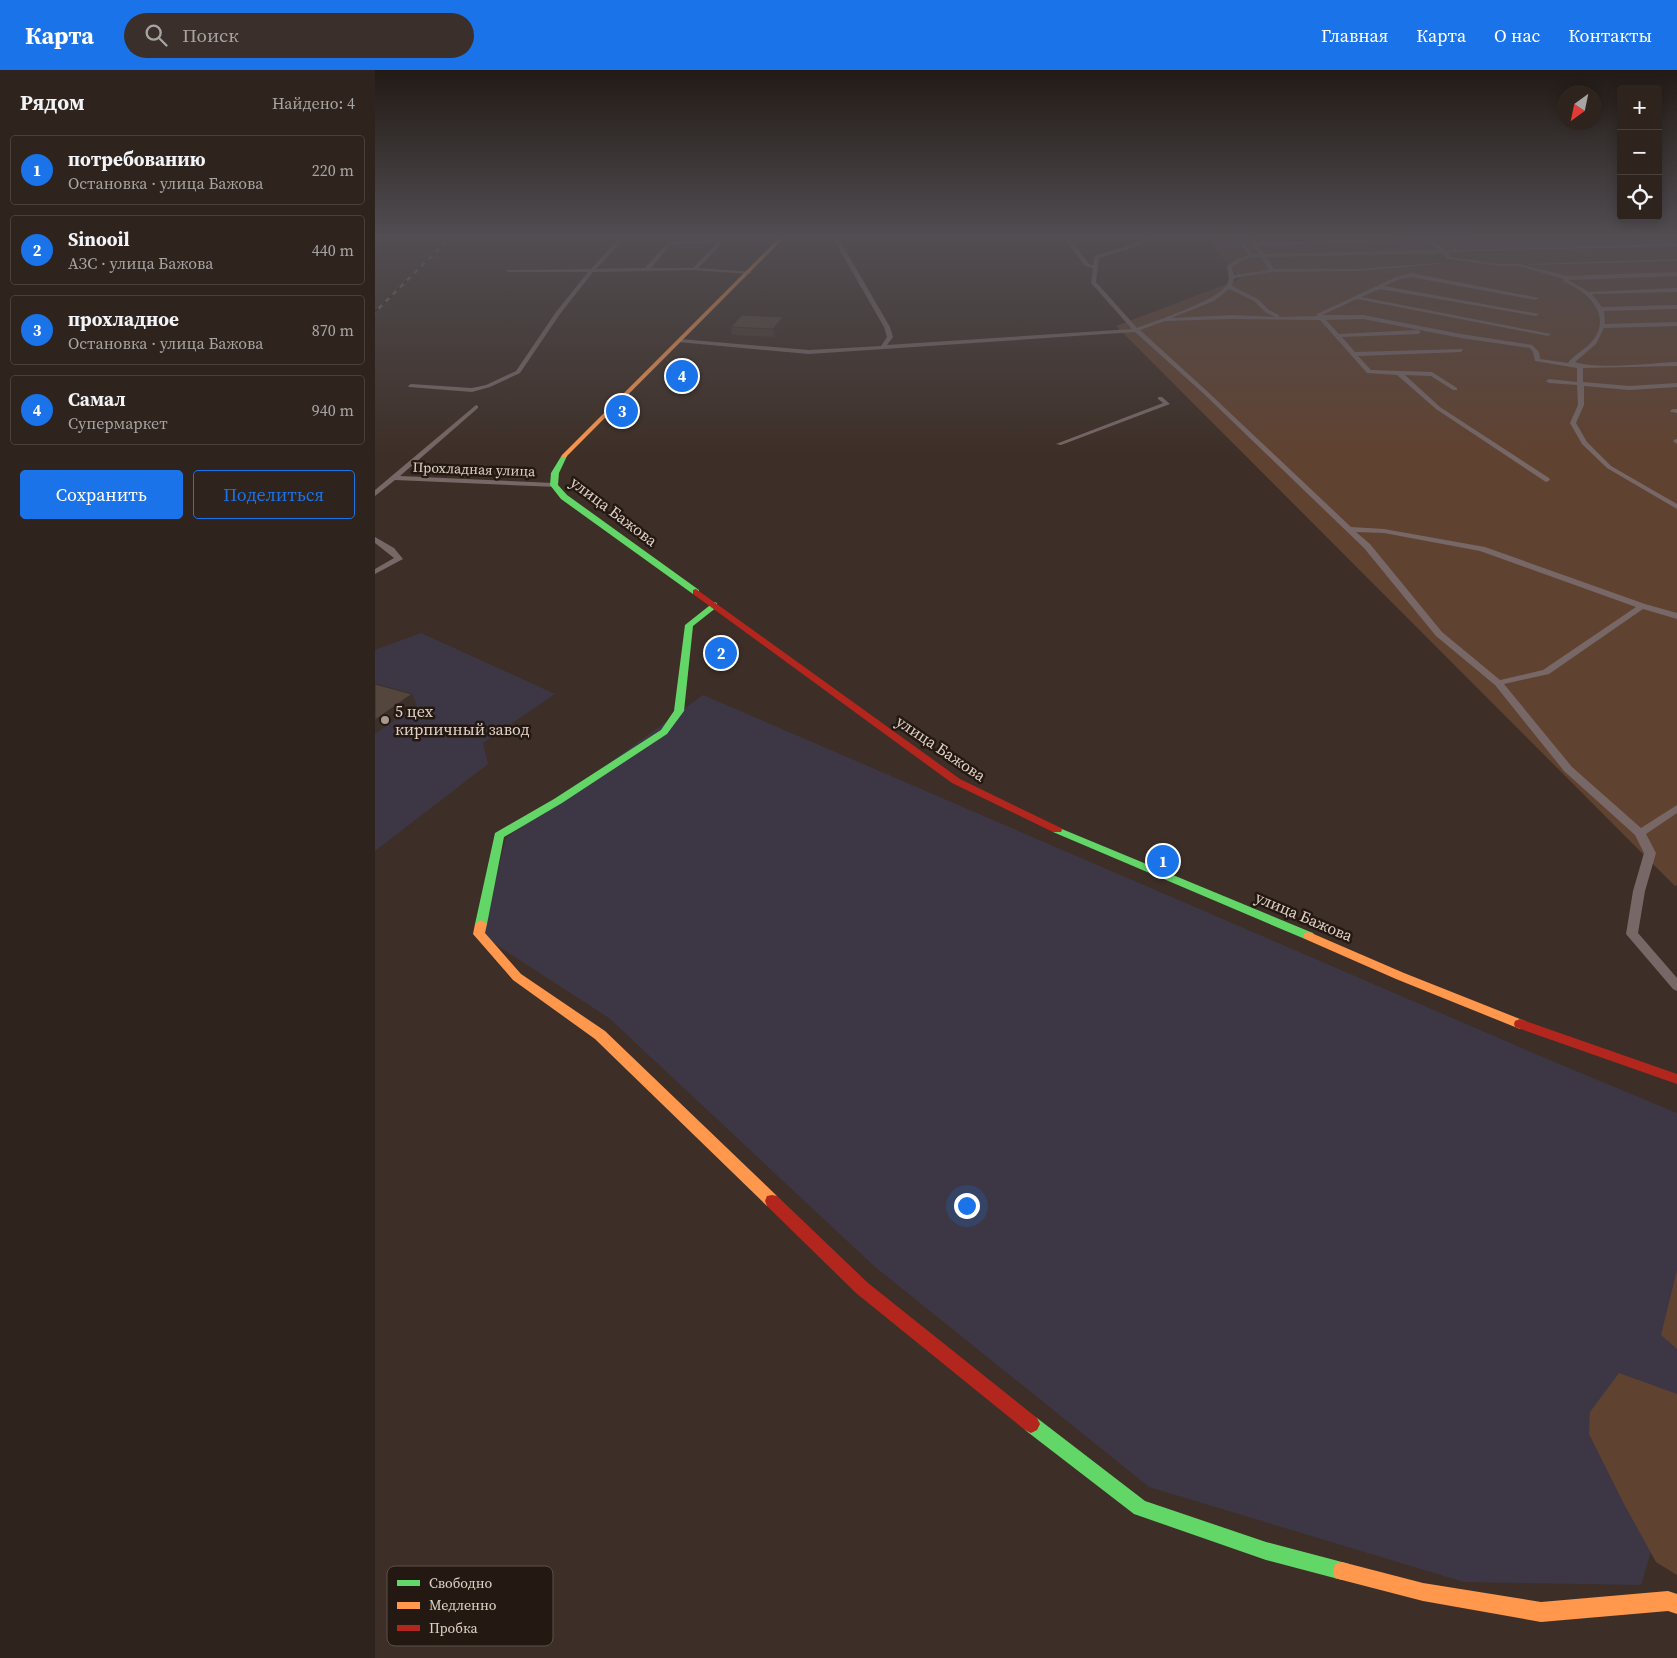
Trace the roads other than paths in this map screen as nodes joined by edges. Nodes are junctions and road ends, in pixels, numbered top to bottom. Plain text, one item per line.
1 (561, 309) edge
2 (712, 309) edge
3 (876, 309) edge
4 (1117, 309) edge
5 (1189, 309) edge
6 (1265, 309) edge
7 (1330, 309) edge
8 (1416, 309) edge
9 (1508, 309) edge
10 (1601, 309) edge
11 (1536, 314) dead end
12 (1320, 318) junction
13 (1283, 319) junction
14 (1161, 320) junction
15 (1677, 324) edge
16 (1602, 326) junction
17 (1136, 330) junction
18 (1437, 331) junction
19 (1548, 334) dead end
20 (1337, 336) junction
21 (680, 341) junction
22 (883, 347) junction
23 (1461, 350) dead end
24 (1352, 354) junction
25 (1677, 364) edge
26 (1580, 366) junction
27 (1399, 373) junction
28 (1549, 381) dead end
29 (1579, 385) junction
30 (411, 386) dead end
31 (1677, 386) edge
32 (1455, 389) dead end
33 (1160, 398) dead end
34 (476, 407) dead end
35 (1059, 444) dead end
36 (393, 478) junction
37 (1546, 480) dead end
38 (554, 485) junction
39 (375, 494) edge
40 (1677, 507) edge
41 (1349, 529) junction
42 (375, 539) edge
43 (375, 572) edge
44 (714, 605) junction
45 (1641, 606) junction
46 (1677, 616) edge
47 (1498, 683) junction
48 (1677, 808) edge
49 (1640, 833) junction
50 (1677, 986) edge
51 (1677, 1079) edge
52 (1677, 1604) edge

1 - 30 street
2 - 21 main road, улица Бажова
3 - 22 street
4 - 17 street
5 - 14 street
6 - 13 street
7 - 12 street
8 - 19 street
9 - 11 street
10 - 16 street
12 - 13 street
12 - 18 street
12 - 20 street
13 - 14 street
14 - 17 street
15 - 16 street
16 - 26 street
17 - 22 street
17 - 41 street
18 - 20 street
18 - 26 street
20 - 24 street
21 - 22 street
21 - 38 main road, улица Бажова
23 - 24 street
24 - 27 street
25 - 26 street
26 - 29 street
27 - 32 street
27 - 37 street
28 - 29 street
29 - 31 street
29 - 40 street
33 - 35 street
34 - 36 street, Прохладная улица
36 - 38 street, Прохладная улица
36 - 39 street, Прохладная улица
38 - 44 main road, улица Бажова
41 - 45 street
41 - 47 street
42 - 43 street
44 - 51 main road, улица Бажова
44 - 52 main road
45 - 46 street
45 - 47 street
47 - 49 street
48 - 49 street
49 - 50 street

